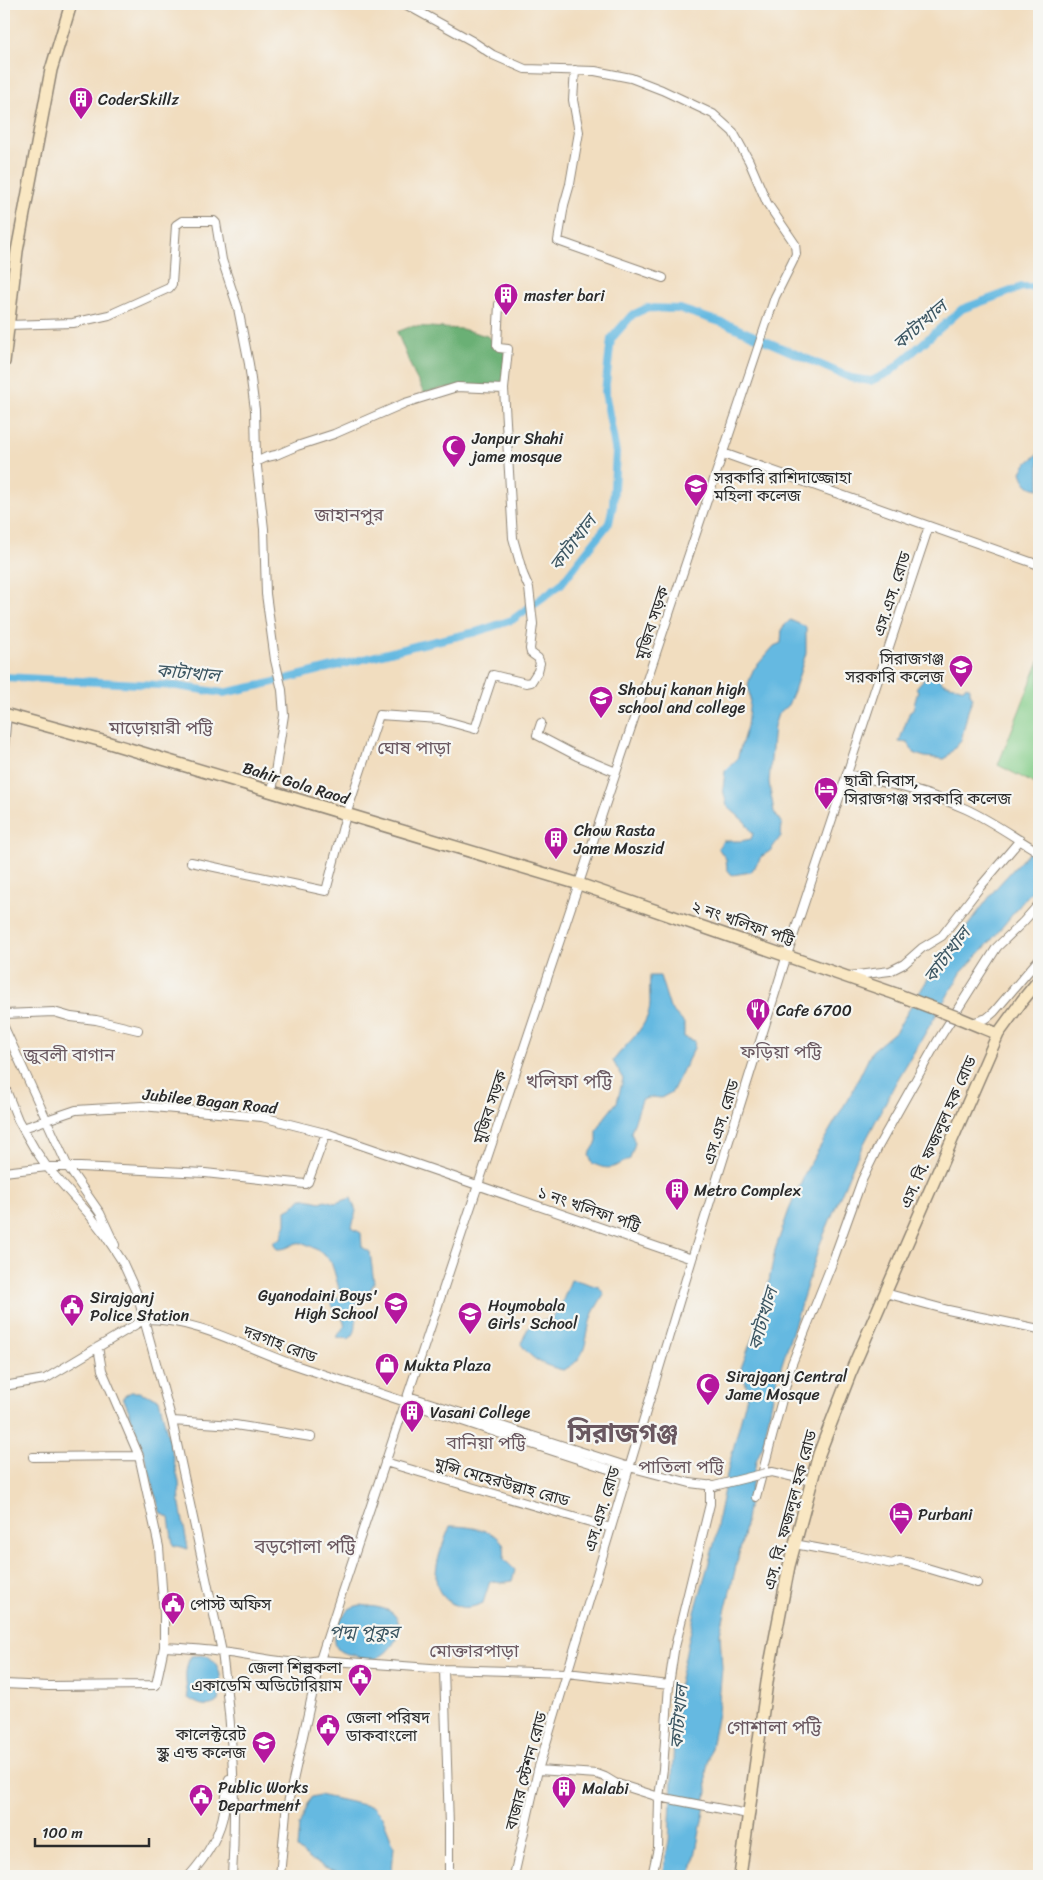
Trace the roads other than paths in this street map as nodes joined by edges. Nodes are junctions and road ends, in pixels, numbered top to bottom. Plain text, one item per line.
1 (71, 4) edge
2 (405, 4) edge
3 (575, 70) junction
4 (663, 278) dead end
5 (498, 304) dead end
6 (8, 325) junction
7 (4, 362) edge
8 (504, 389) junction
9 (723, 453) junction
10 (256, 462) junction
11 (929, 526) junction
12 (1039, 565) edge
13 (6, 714) edge
14 (541, 723) dead end
15 (4, 747) edge
16 (616, 772) junction
17 (847, 774) junction
18 (272, 792) junction
19 (346, 815) junction
20 (1023, 842) junction
21 (1039, 852) edge
22 (191, 862) dead end
23 (579, 884) junction
24 (1039, 904) edge
25 (787, 955) junction
26 (1038, 963) edge
27 (847, 976) junction
28 (1039, 980) edge
29 (4, 1014) edge
30 (972, 1023) junction
31 (4, 1027) edge
32 (138, 1030) dead end
33 (998, 1034) junction
34 (4, 1085) edge
35 (46, 1120) junction
36 (23, 1128) junction
37 (326, 1133) junction
38 (47, 1167) junction
39 (68, 1167) junction
40 (4, 1172) edge
41 (478, 1185) junction
42 (692, 1259) junction
43 (122, 1261) junction
44 (885, 1293) junction
45 (145, 1319) junction
46 (1039, 1329) edge
47 (98, 1347) junction
48 (4, 1386) edge
49 (406, 1400) junction
50 (172, 1421) junction
51 (311, 1437) dead end
52 (139, 1456) junction
53 (33, 1457) dead end
54 (385, 1462) junction
55 (628, 1471) junction
56 (812, 1480) junction
57 (712, 1486) junction
58 (756, 1497) dead end
59 (611, 1528) junction
60 (794, 1544) junction
61 (977, 1583) dead end
62 (164, 1647) junction
63 (222, 1652) junction
64 (320, 1660) junction
65 (444, 1669) junction
66 (567, 1672) junction
67 (4, 1684) edge
68 (669, 1685) junction
69 (232, 1765) junction
70 (538, 1770) junction
71 (662, 1798) junction
72 (748, 1814) junction
73 (189, 1876) edge
74 (232, 1876) edge
75 (280, 1876) edge
76 (449, 1876) edge
77 (514, 1876) edge
78 (652, 1876) edge
79 (740, 1876) edge

1 - 6 main road
2 - 3 street, মুজিব সড়ক
3 - 4 street
3 - 9 street, মুজিব সড়ক
5 - 8 street
6 - 7 main road
6 - 10 street
8 - 10 street
8 - 19 street
9 - 11 street
9 - 16 street, মুজিব সড়ক
10 - 18 street
11 - 12 street
11 - 17 street, এস.এস. রোড
13 - 15 street
13 - 18 main road, Bahir Gola Raod
14 - 16 street
16 - 23 street, মুজিব সড়ক
17 - 20 street
17 - 25 street, এস.এস. রোড
18 - 19 main road, Bahir Gola Raod
19 - 22 street
19 - 23 main road, Bahir Gola Raod
20 - 21 street
20 - 27 street
23 - 25 main road, ২ নং খলিফা পট্টি
23 - 41 street, মুজিব সড়ক
24 - 58 street
25 - 27 main road, ২ নং খলিফা পট্টি
25 - 42 street, এস.এস. রোড
26 - 30 street
27 - 30 main road, ২ নং খলিফা পট্টি, bridge
28 - 33 main road, এস. বি. ফজলুল হক রোড
29 - 32 street
30 - 33 main road, ২ নং খলিফা পট্টি
31 - 35 street
33 - 44 main road, এস. বি. ফজলুল হক রোড
34 - 36 street
35 - 36 street, Jubilee Bagan Road
35 - 37 street, Jubilee Bagan Road
35 - 39 street
36 - 38 street
37 - 39 street
37 - 41 street, Jubilee Bagan Road
38 - 39 street
38 - 40 street
38 - 43 street
39 - 43 street
41 - 42 street, ১ নং খলিফা পট্টি
41 - 49 street, মুজিব সড়ক
42 - 55 street, এস.এস. রোড
43 - 45 street
44 - 46 street
44 - 56 main road, এস. বি. ফজলুল হক রোড
45 - 47 street
45 - 49 street, দরগাহ রোড
45 - 50 street
47 - 48 street
47 - 52 street
49 - 54 street, মুজিব সড়ক
49 - 55 street, দরগাহ রোড
50 - 51 street
50 - 63 street
52 - 53 street
52 - 62 street
54 - 59 street, মুন্সি মেহেরউল্লাহ রোড
54 - 64 street, মুজিব সড়ক
55 - 57 street, দরগাহ রোড
55 - 59 street, এস.এস. রোড
56 - 57 street, bridge
56 - 60 main road, এস. বি. ফজলুল হক রোড
57 - 68 street
59 - 66 street, এস.এস. রোড
60 - 61 street
60 - 72 main road, এস. বি. ফজলুল হক রোড
62 - 63 street
62 - 67 street
63 - 64 street
63 - 69 street
64 - 65 street
64 - 75 street, মুজিব সড়ক
65 - 66 street
65 - 76 street
66 - 68 street
66 - 70 street, বাজার স্টেশন রোড
68 - 71 street
69 - 73 street
69 - 74 street
70 - 71 street
70 - 77 street, বাজার স্টেশন রোড
71 - 72 street
71 - 78 street
72 - 79 main road, এস. বি. ফজলুল হক রোড

